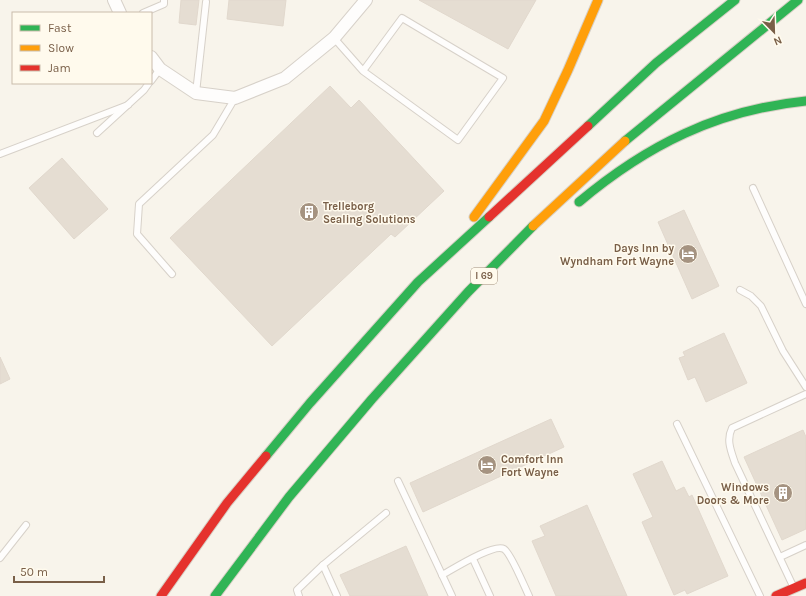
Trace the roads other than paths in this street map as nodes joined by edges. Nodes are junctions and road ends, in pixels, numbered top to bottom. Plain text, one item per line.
1 (114, 0) edge
2 (164, 0) edge
3 (366, 0) edge
4 (598, 0) edge
5 (735, 0) edge
6 (798, 0) edge
7 (206, 2) dead end
8 (120, 12) edge
9 (145, 12) edge
10 (334, 38) junction
11 (152, 58) edge
12 (160, 69) junction
13 (363, 71) junction
14 (152, 79) edge
15 (148, 84) edge
16 (196, 94) junction
17 (235, 98) junction
18 (806, 101) edge
19 (128, 105) junction
20 (97, 133) dead end
21 (0, 154) edge
22 (753, 188) dead end
23 (571, 209) dead end
24 (524, 248) dead end
25 (444, 258) junction
26 (172, 274) dead end
27 (740, 290) dead end
28 (468, 292) junction
29 (806, 304) edge
30 (806, 387) edge
31 (806, 394) edge
32 (677, 424) dead end
33 (398, 482) dead end
34 (386, 513) dead end
35 (26, 525) dead end
36 (806, 545) edge
37 (0, 558) edge
38 (780, 558) junction
39 (472, 559) junction
40 (323, 566) junction
41 (442, 574) junction
42 (806, 583) edge
43 (794, 588) junction
44 (161, 596) edge
45 (215, 596) edge
46 (300, 596) edge
47 (338, 596) edge
48 (452, 596) edge
49 (490, 596) edge
50 (529, 596) edge
51 (760, 596) edge
52 (776, 596) edge

1 - 8 street
2 - 9 lane
3 - 10 street
4 - 25 main road
5 - 25 main road
6 - 28 main road, I 69
7 - 16 lane
10 - 13 lane
10 - 17 street
11 - 12 street
12 - 14 lane
12 - 16 street
13 - 13 lane
15 - 19 lane
16 - 17 street
17 - 26 lane
18 - 23 main road
19 - 20 lane
19 - 21 lane
22 - 29 lane
24 - 28 main road
25 - 44 main road
27 - 30 lane
28 - 45 main road, I 69
31 - 38 lane
32 - 51 lane
33 - 41 lane
34 - 40 lane
35 - 37 lane
36 - 38 lane
38 - 43 lane
39 - 41 lane
39 - 49 lane
39 - 50 lane
40 - 46 lane
40 - 47 lane
41 - 48 lane
42 - 43 main road
43 - 52 main road

